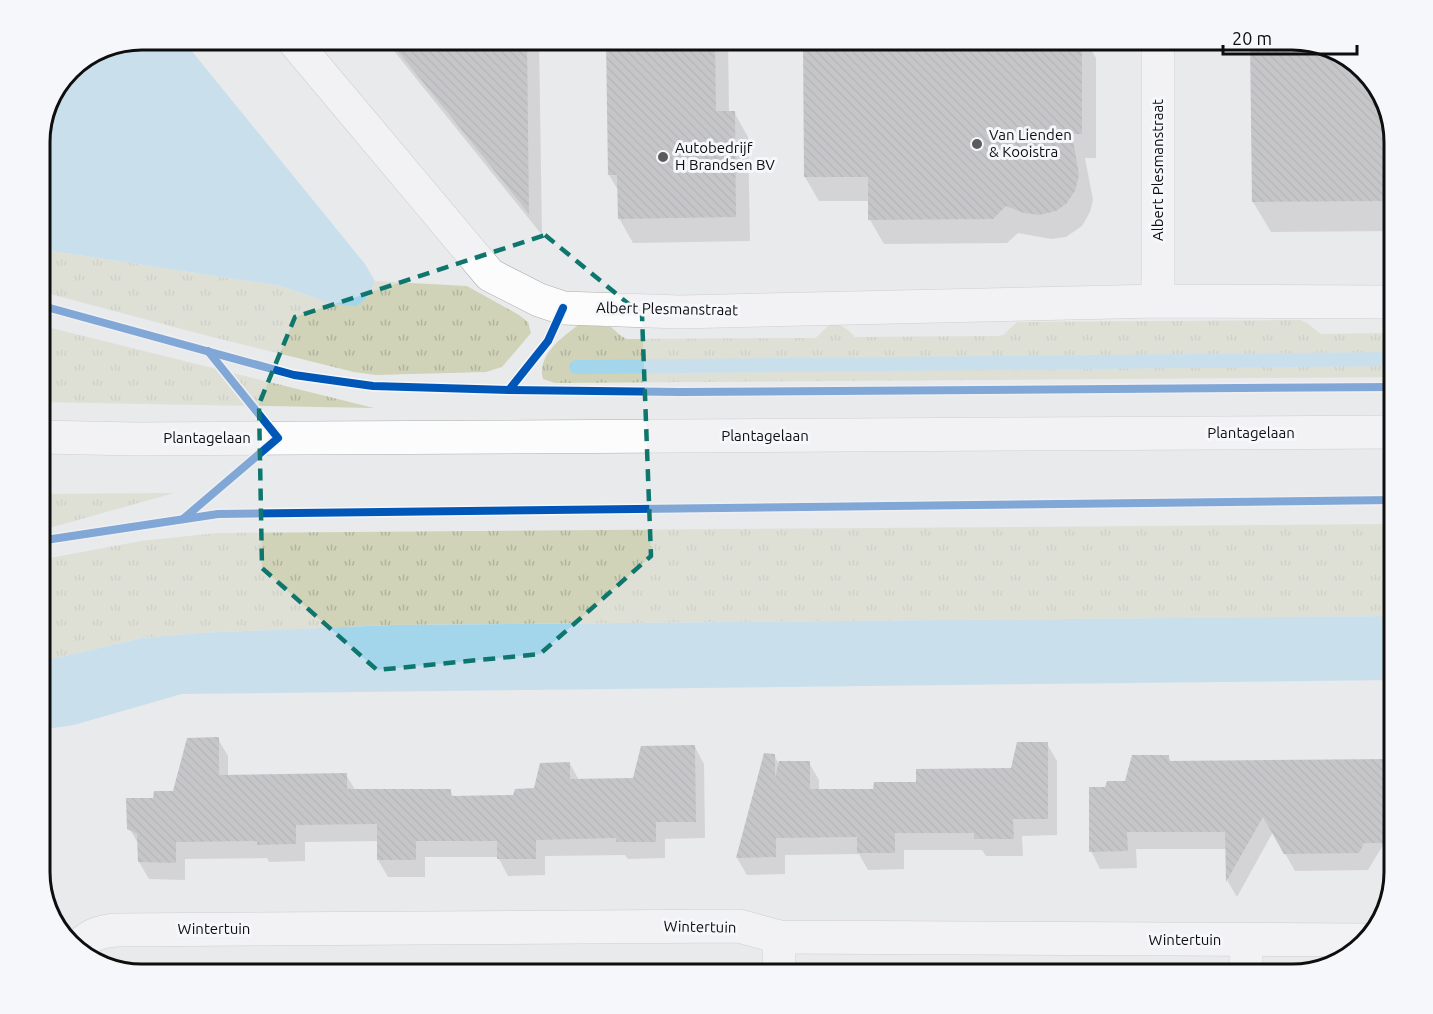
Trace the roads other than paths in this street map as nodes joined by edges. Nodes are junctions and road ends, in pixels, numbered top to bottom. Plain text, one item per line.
1 (301, 50) edge
2 (1158, 50) edge
3 (1158, 301) junction
4 (1384, 302) edge
5 (1384, 432) edge
6 (50, 436) edge
7 (136, 439) junction
8 (50, 450) edge
9 (779, 937) junction
10 (1246, 940) junction
11 (1354, 940) edge
12 (82, 943) edge
13 (779, 964) edge
14 (1246, 964) edge

1 - 3 street, Albert Plesmanstraat
2 - 3 street, Albert Plesmanstraat
3 - 4 street, Albert Plesmanstraat
5 - 7 street, Plantagelaan
6 - 7 street, Plantagelaan
7 - 8 street, Plantagelaan
9 - 10 street, Wintertuin
9 - 12 street, Wintertuin
9 - 13 street
10 - 11 street, Wintertuin
10 - 14 street

